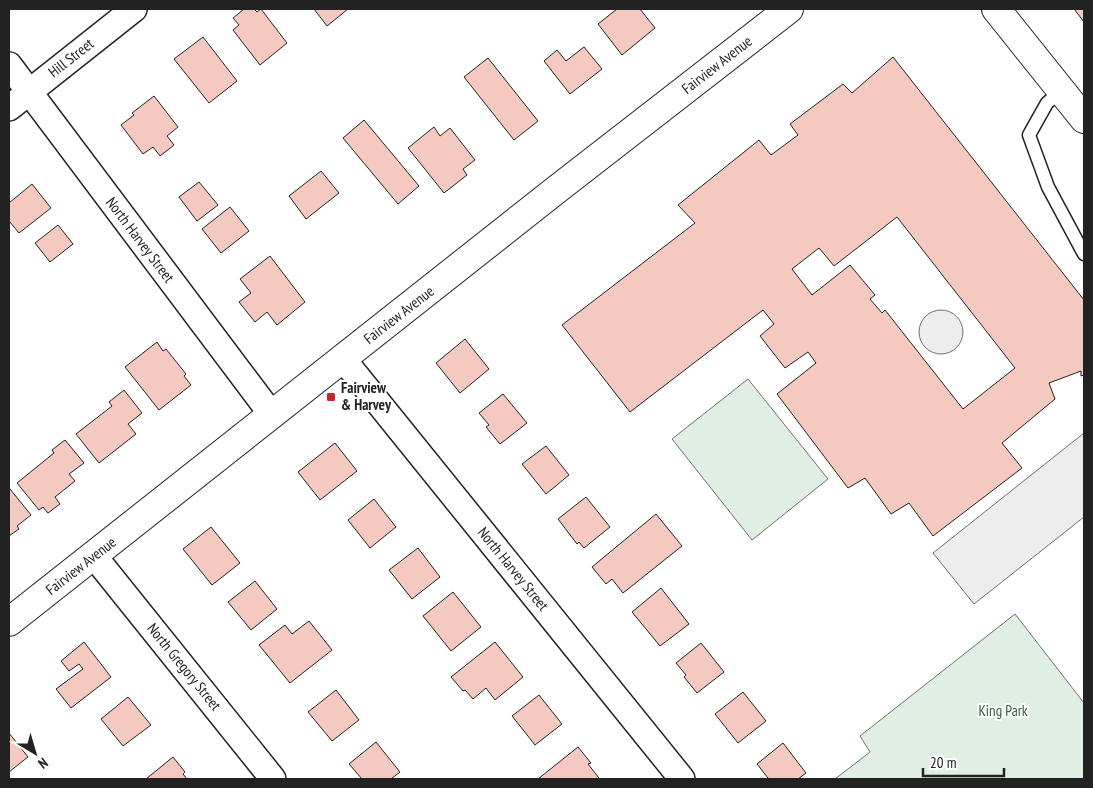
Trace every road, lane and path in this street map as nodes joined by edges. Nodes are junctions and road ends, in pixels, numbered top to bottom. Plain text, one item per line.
1 (134, 9) edge
2 (789, 9) edge
3 (996, 9) edge
4 (9, 65) edge
5 (1061, 91) junction
6 (28, 92) junction
7 (9, 108) edge
8 (1084, 119) edge
9 (1084, 254) edge
10 (344, 359) junction
11 (272, 415) junction
12 (94, 556) junction
13 (9, 622) edge
14 (273, 779) edge
15 (682, 779) edge

1 - 6 street, Hill Street
2 - 10 street, Fairview Avenue
3 - 5 street
4 - 6 street, North Harvey Street
5 - 8 street
5 - 9 lane
6 - 7 street, Hill Street
6 - 11 street, North Harvey Street
10 - 11 street, Fairview Avenue
10 - 15 street, North Harvey Street
11 - 12 street, Fairview Avenue
12 - 13 street, Fairview Avenue
12 - 14 street, North Gregory Street

